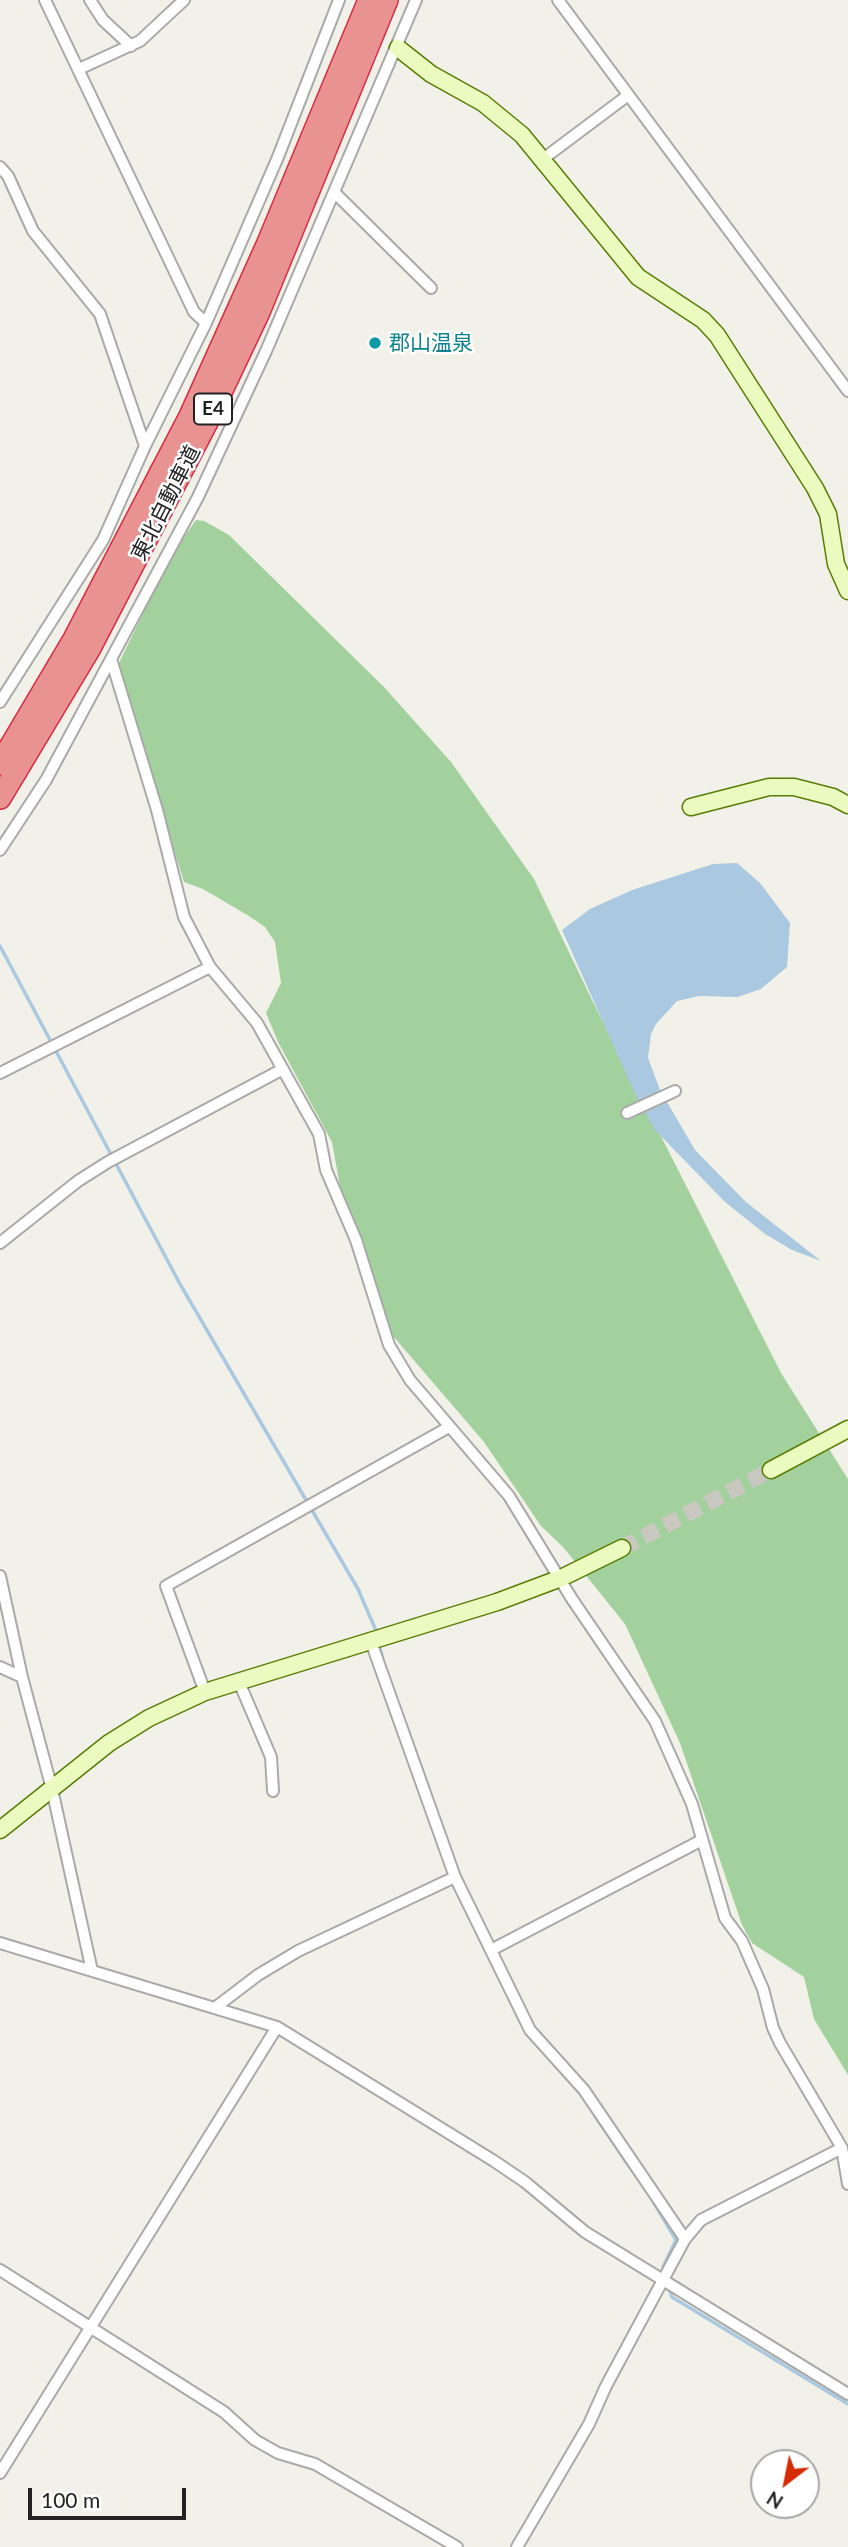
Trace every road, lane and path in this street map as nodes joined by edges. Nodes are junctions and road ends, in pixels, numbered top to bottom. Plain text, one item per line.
1 (45, 0) edge
2 (90, 0) edge
3 (184, 0) edge
4 (340, 0) edge
5 (369, 0) edge
6 (387, 0) edge
7 (416, 0) edge
8 (558, 0) edge
9 (131, 46) junction
10 (398, 48) junction
11 (79, 69) junction
12 (628, 96) junction
13 (543, 159) junction
14 (0, 167) edge
15 (335, 193) junction
16 (431, 288) dead end
17 (206, 323) junction
18 (848, 391) edge
19 (146, 456) junction
20 (186, 490) tunnel mouth
21 (198, 497) junction
22 (848, 591) edge
23 (111, 659) junction
24 (0, 702) edge
25 (0, 764) edge
26 (0, 798) edge
27 (848, 805) edge
28 (691, 807) dead end
29 (0, 850) edge
30 (210, 967) junction
31 (283, 1069) junction
32 (0, 1073) edge
33 (676, 1091) dead end
34 (626, 1113) dead end
35 (0, 1243) edge
36 (449, 1427) junction
37 (848, 1429) edge
38 (771, 1470) tunnel mouth
39 (622, 1548) tunnel mouth
40 (0, 1576) edge
41 (561, 1578) junction
42 (370, 1639) junction
43 (0, 1667) edge
44 (22, 1677) junction
45 (239, 1682) junction
46 (205, 1692) junction
47 (52, 1789) junction
48 (273, 1791) dead end
49 (0, 1830) edge
50 (702, 1840) junction
51 (455, 1877) junction
52 (0, 1943) edge
53 (491, 1951) junction
54 (92, 1971) junction
55 (216, 2007) junction
56 (277, 2026) junction
57 (842, 2148) junction
58 (848, 2185) edge
59 (685, 2239) junction
60 (0, 2270) edge
61 (661, 2280) junction
62 (88, 2326) junction
63 (848, 2394) edge
64 (0, 2473) edge
65 (457, 2547) edge
66 (517, 2547) edge

1 - 11 street
2 - 9 street
3 - 9 street
4 - 17 street
5 - 25 highway, 東北自動車道 / E4
6 - 26 highway, 東北自動車道 / E4
7 - 10 street
8 - 12 street
9 - 11 street
10 - 13 street
10 - 15 street
11 - 17 street
12 - 13 street
12 - 18 street
13 - 22 street
14 - 19 street
15 - 16 street
15 - 21 street
17 - 19 street
19 - 24 street
20 - 21 street
21 - 23 street
23 - 29 street
23 - 30 street
27 - 28 street
30 - 31 street
30 - 32 street
31 - 35 street
31 - 36 street
33 - 34 street
36 - 41 street
36 - 46 street
37 - 38 street
39 - 41 street
40 - 44 street
41 - 42 street
41 - 50 street
42 - 45 street
42 - 51 street
43 - 44 street
44 - 47 street
45 - 46 street
45 - 48 street
46 - 47 street
47 - 49 street
47 - 54 street
50 - 53 street
50 - 57 street
51 - 53 street
51 - 55 street
52 - 54 street
53 - 59 street
54 - 55 street
55 - 56 street
56 - 61 street
56 - 62 street
57 - 58 street
57 - 59 street
59 - 61 street
60 - 62 street
61 - 63 street
61 - 66 street
62 - 64 street
62 - 65 street

